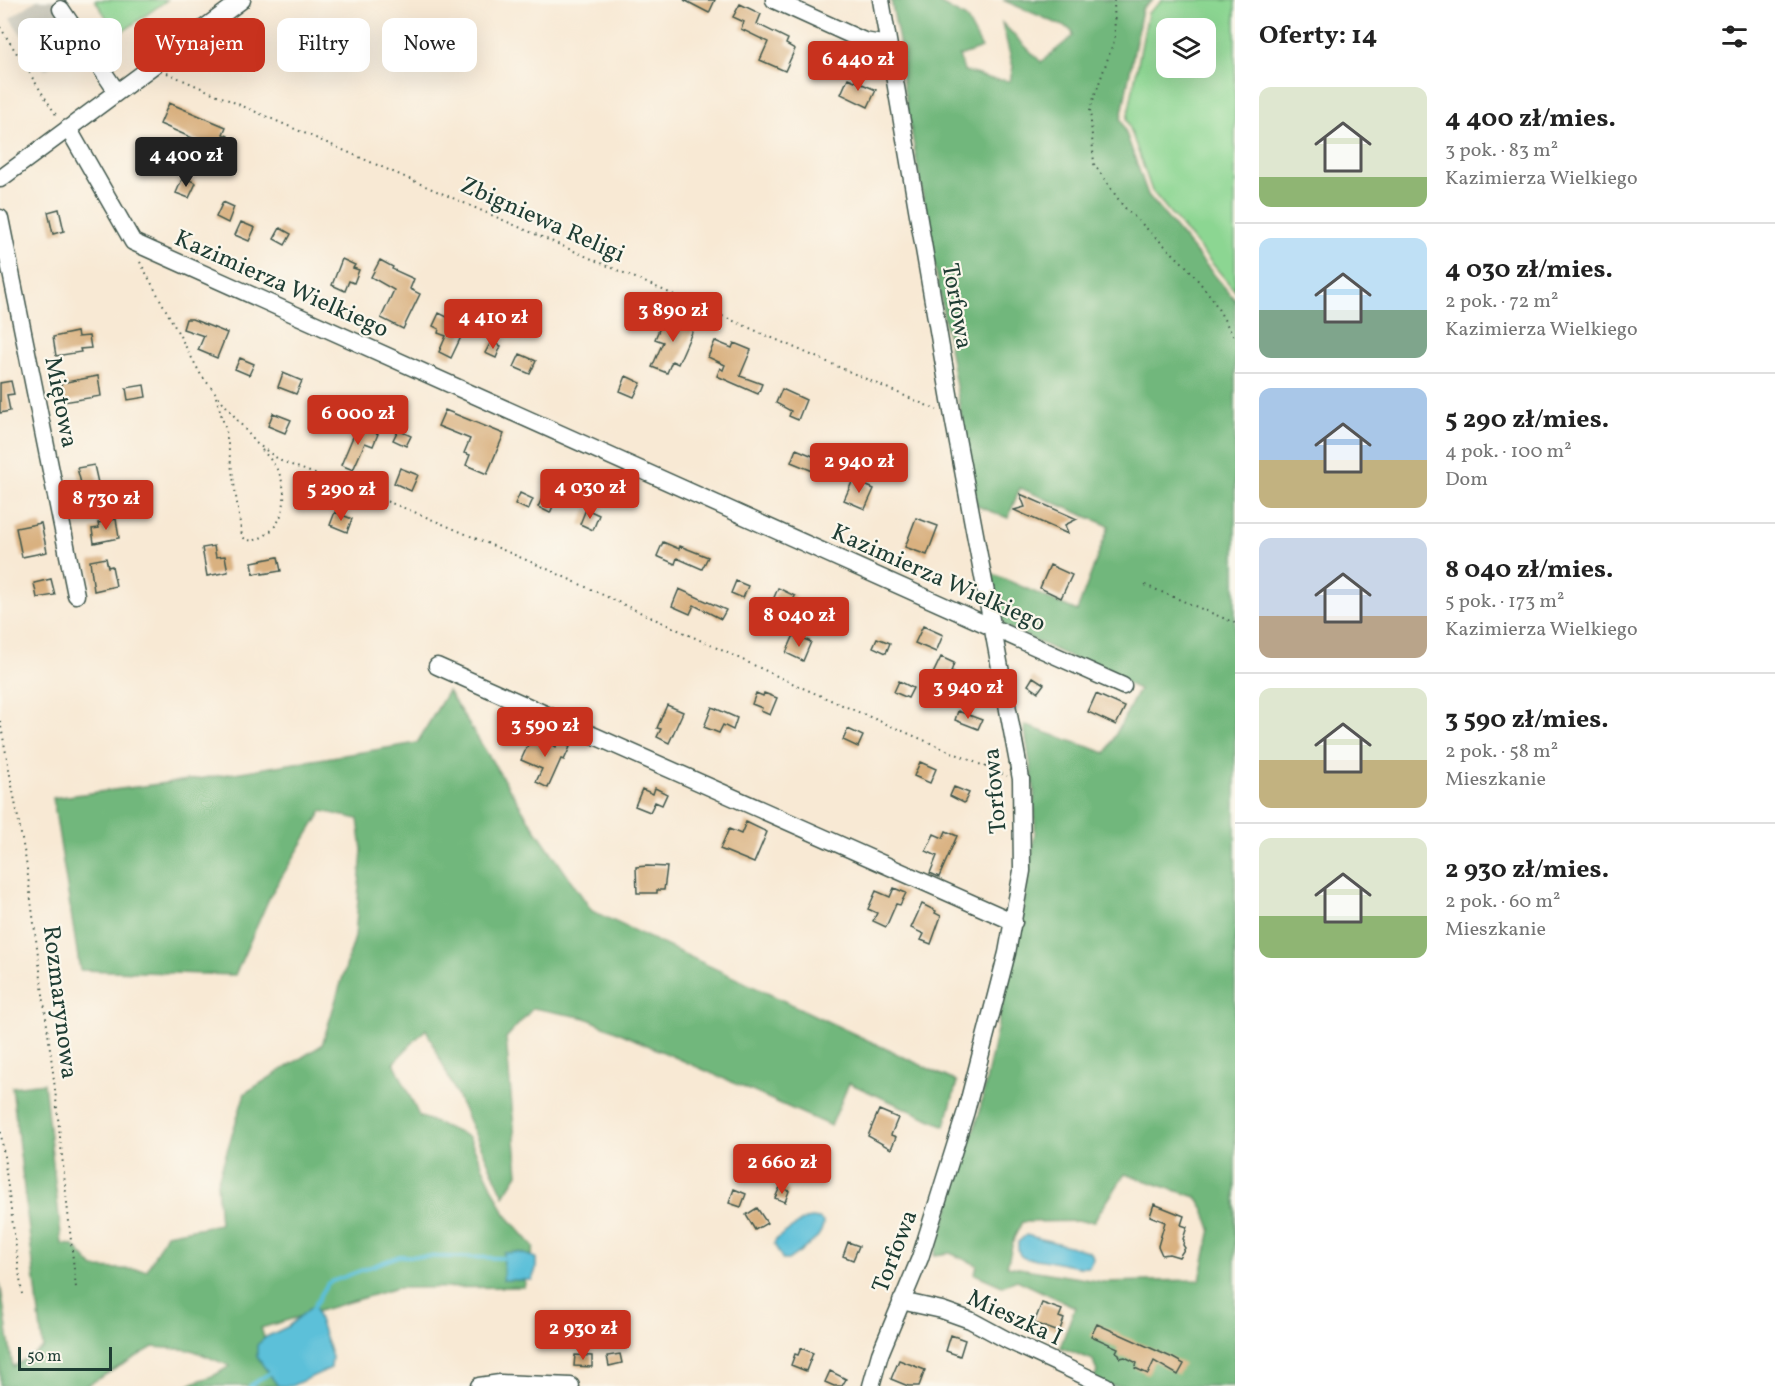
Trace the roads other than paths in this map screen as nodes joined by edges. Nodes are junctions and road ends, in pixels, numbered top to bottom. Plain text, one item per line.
1 (242, 0) edge
2 (774, 0) edge
3 (881, 0) edge
4 (888, 45) junction
5 (103, 72) edge
6 (117, 92) junction
7 (68, 128) junction
8 (1, 177) edge
9 (0, 218) edge
10 (76, 595) dead end
11 (994, 628) junction
12 (437, 666) dead end
13 (1123, 686) dead end
14 (1014, 922) junction
15 (901, 1301) junction
16 (479, 1386) edge
17 (572, 1386) edge
18 (871, 1386) edge
19 (1106, 1386) edge

1 - 6 street
2 - 4 street
3 - 4 street, Torfowa
4 - 11 street, Torfowa
5 - 6 street
6 - 7 street
7 - 8 street
7 - 11 street, Kazimierza Wielkiego
9 - 10 street, Miętowa
11 - 13 street, Kazimierza Wielkiego
11 - 14 street, Torfowa
12 - 14 street
14 - 15 street, Torfowa
15 - 18 street, Torfowa
15 - 19 street, Mieszka I
16 - 17 street

